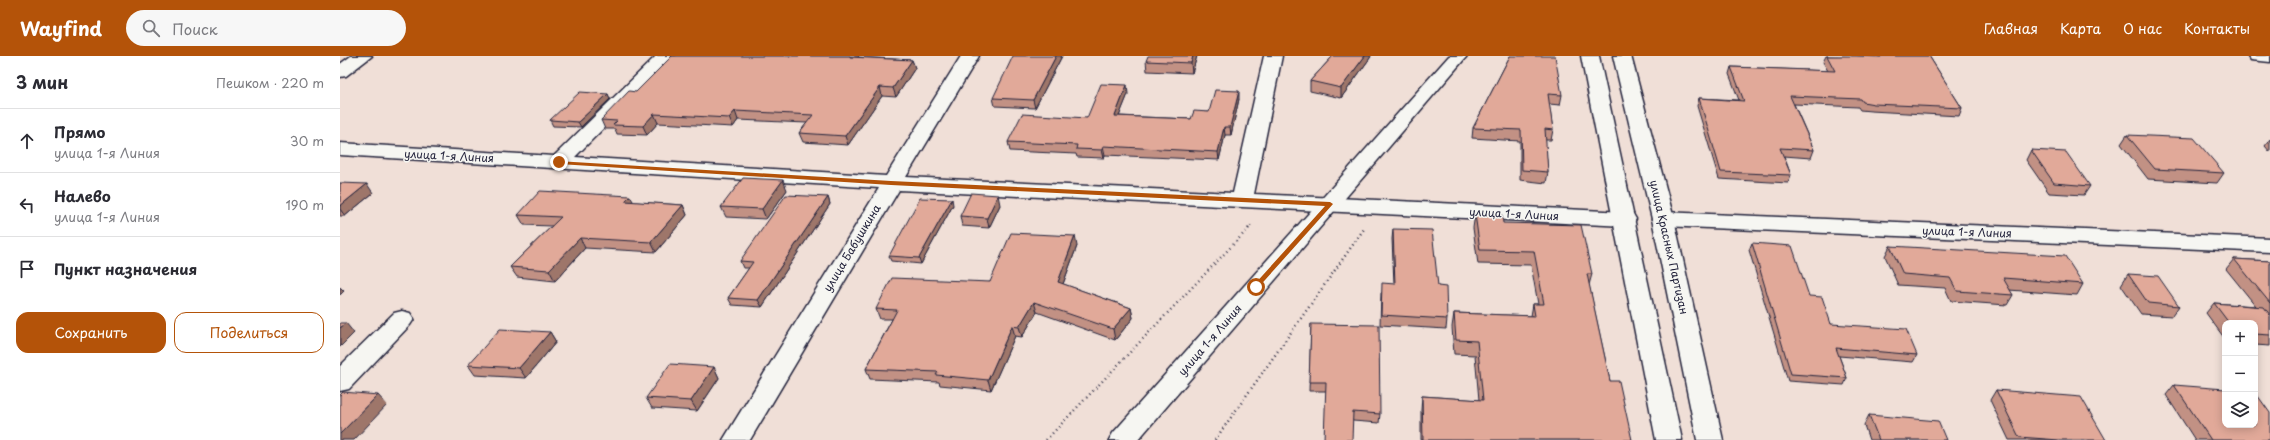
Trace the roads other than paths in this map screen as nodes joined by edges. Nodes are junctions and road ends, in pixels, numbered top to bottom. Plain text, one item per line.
1 (363, 56) edge
2 (666, 56) edge
3 (970, 56) edge
4 (1272, 56) edge
5 (1458, 56) edge
6 (1590, 56) edge
7 (1622, 56) edge
8 (2257, 56) edge
9 (2270, 56) edge
10 (340, 72) edge
11 (340, 149) edge
12 (559, 162) junction
13 (891, 183) junction
14 (1242, 200) junction
15 (1330, 204) junction
16 (1626, 219) junction
17 (1663, 219) junction
18 (2270, 245) edge
19 (402, 319) dead end
20 (340, 382) edge
21 (736, 440) edge
22 (1122, 440) edge
23 (1669, 440) edge
24 (1710, 440) edge

1 - 10 main road
2 - 12 main road
3 - 13 main road, улица Бабушкина
4 - 14 main road
5 - 15 main road, улица 1-я Линия
6 - 16 main road
7 - 17 main road, улица Красных Партизан
8 - 9 main road
11 - 12 main road, улица 1-я Линия
12 - 13 main road, улица 1-я Линия
13 - 14 main road, улица 1-я Линия
13 - 21 main road, улица Бабушкина
14 - 15 main road, улица 1-я Линия
15 - 16 main road, улица 1-я Линия
15 - 22 main road, улица 1-я Линия
16 - 23 main road
17 - 18 main road, улица 1-я Линия
17 - 24 main road, улица Красных Партизан
19 - 20 main road

